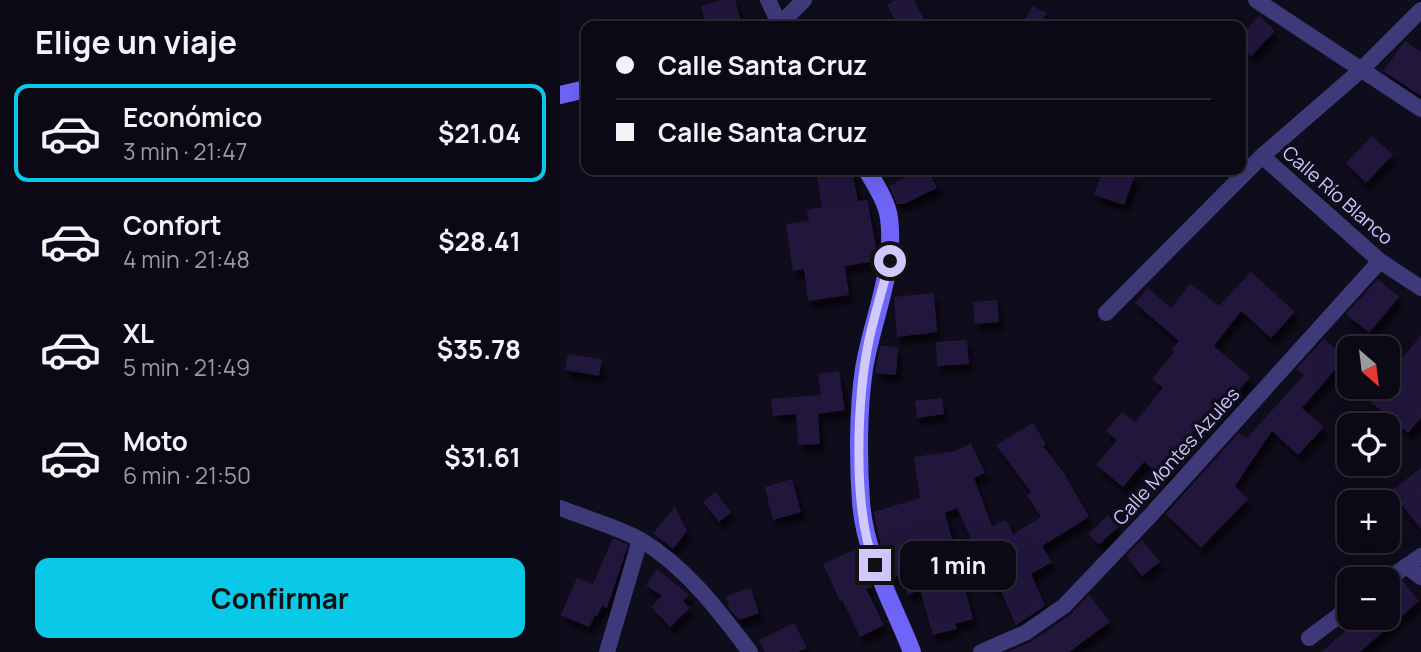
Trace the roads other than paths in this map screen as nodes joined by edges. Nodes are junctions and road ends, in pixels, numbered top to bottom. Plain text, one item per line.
1 (768, 0) edge
2 (804, 0) edge
3 (1256, 0) edge
4 (1421, 10) edge
5 (777, 21) edge
6 (784, 21) edge
7 (1361, 70) junction
8 (581, 90) edge
9 (560, 95) edge
10 (1421, 109) edge
11 (1262, 156) junction
12 (1246, 172) edge
13 (869, 175) edge
14 (1243, 175) edge
15 (1380, 261) junction
16 (1421, 288) edge
17 (1106, 313) dead end
18 (560, 508) edge
19 (640, 540) junction
20 (1421, 555) edge
21 (1406, 566) junction
22 (1400, 570) edge
23 (1421, 578) edge
24 (1337, 617) edge
25 (1309, 638) dead end
26 (607, 652) edge
27 (750, 652) edge
28 (912, 652) edge
29 (981, 652) edge

1 - 5 street
2 - 6 street
3 - 7 street
4 - 7 street
7 - 10 street
7 - 11 street
8 - 9 street
11 - 12 street
11 - 15 street, Calle Río Blanco
13 - 28 street
14 - 17 street
15 - 16 street, Calle Río Blanco
15 - 29 street, Calle Montes Azules
18 - 19 street
19 - 26 street
19 - 27 street
20 - 21 street
21 - 22 street
21 - 23 street
24 - 25 street

